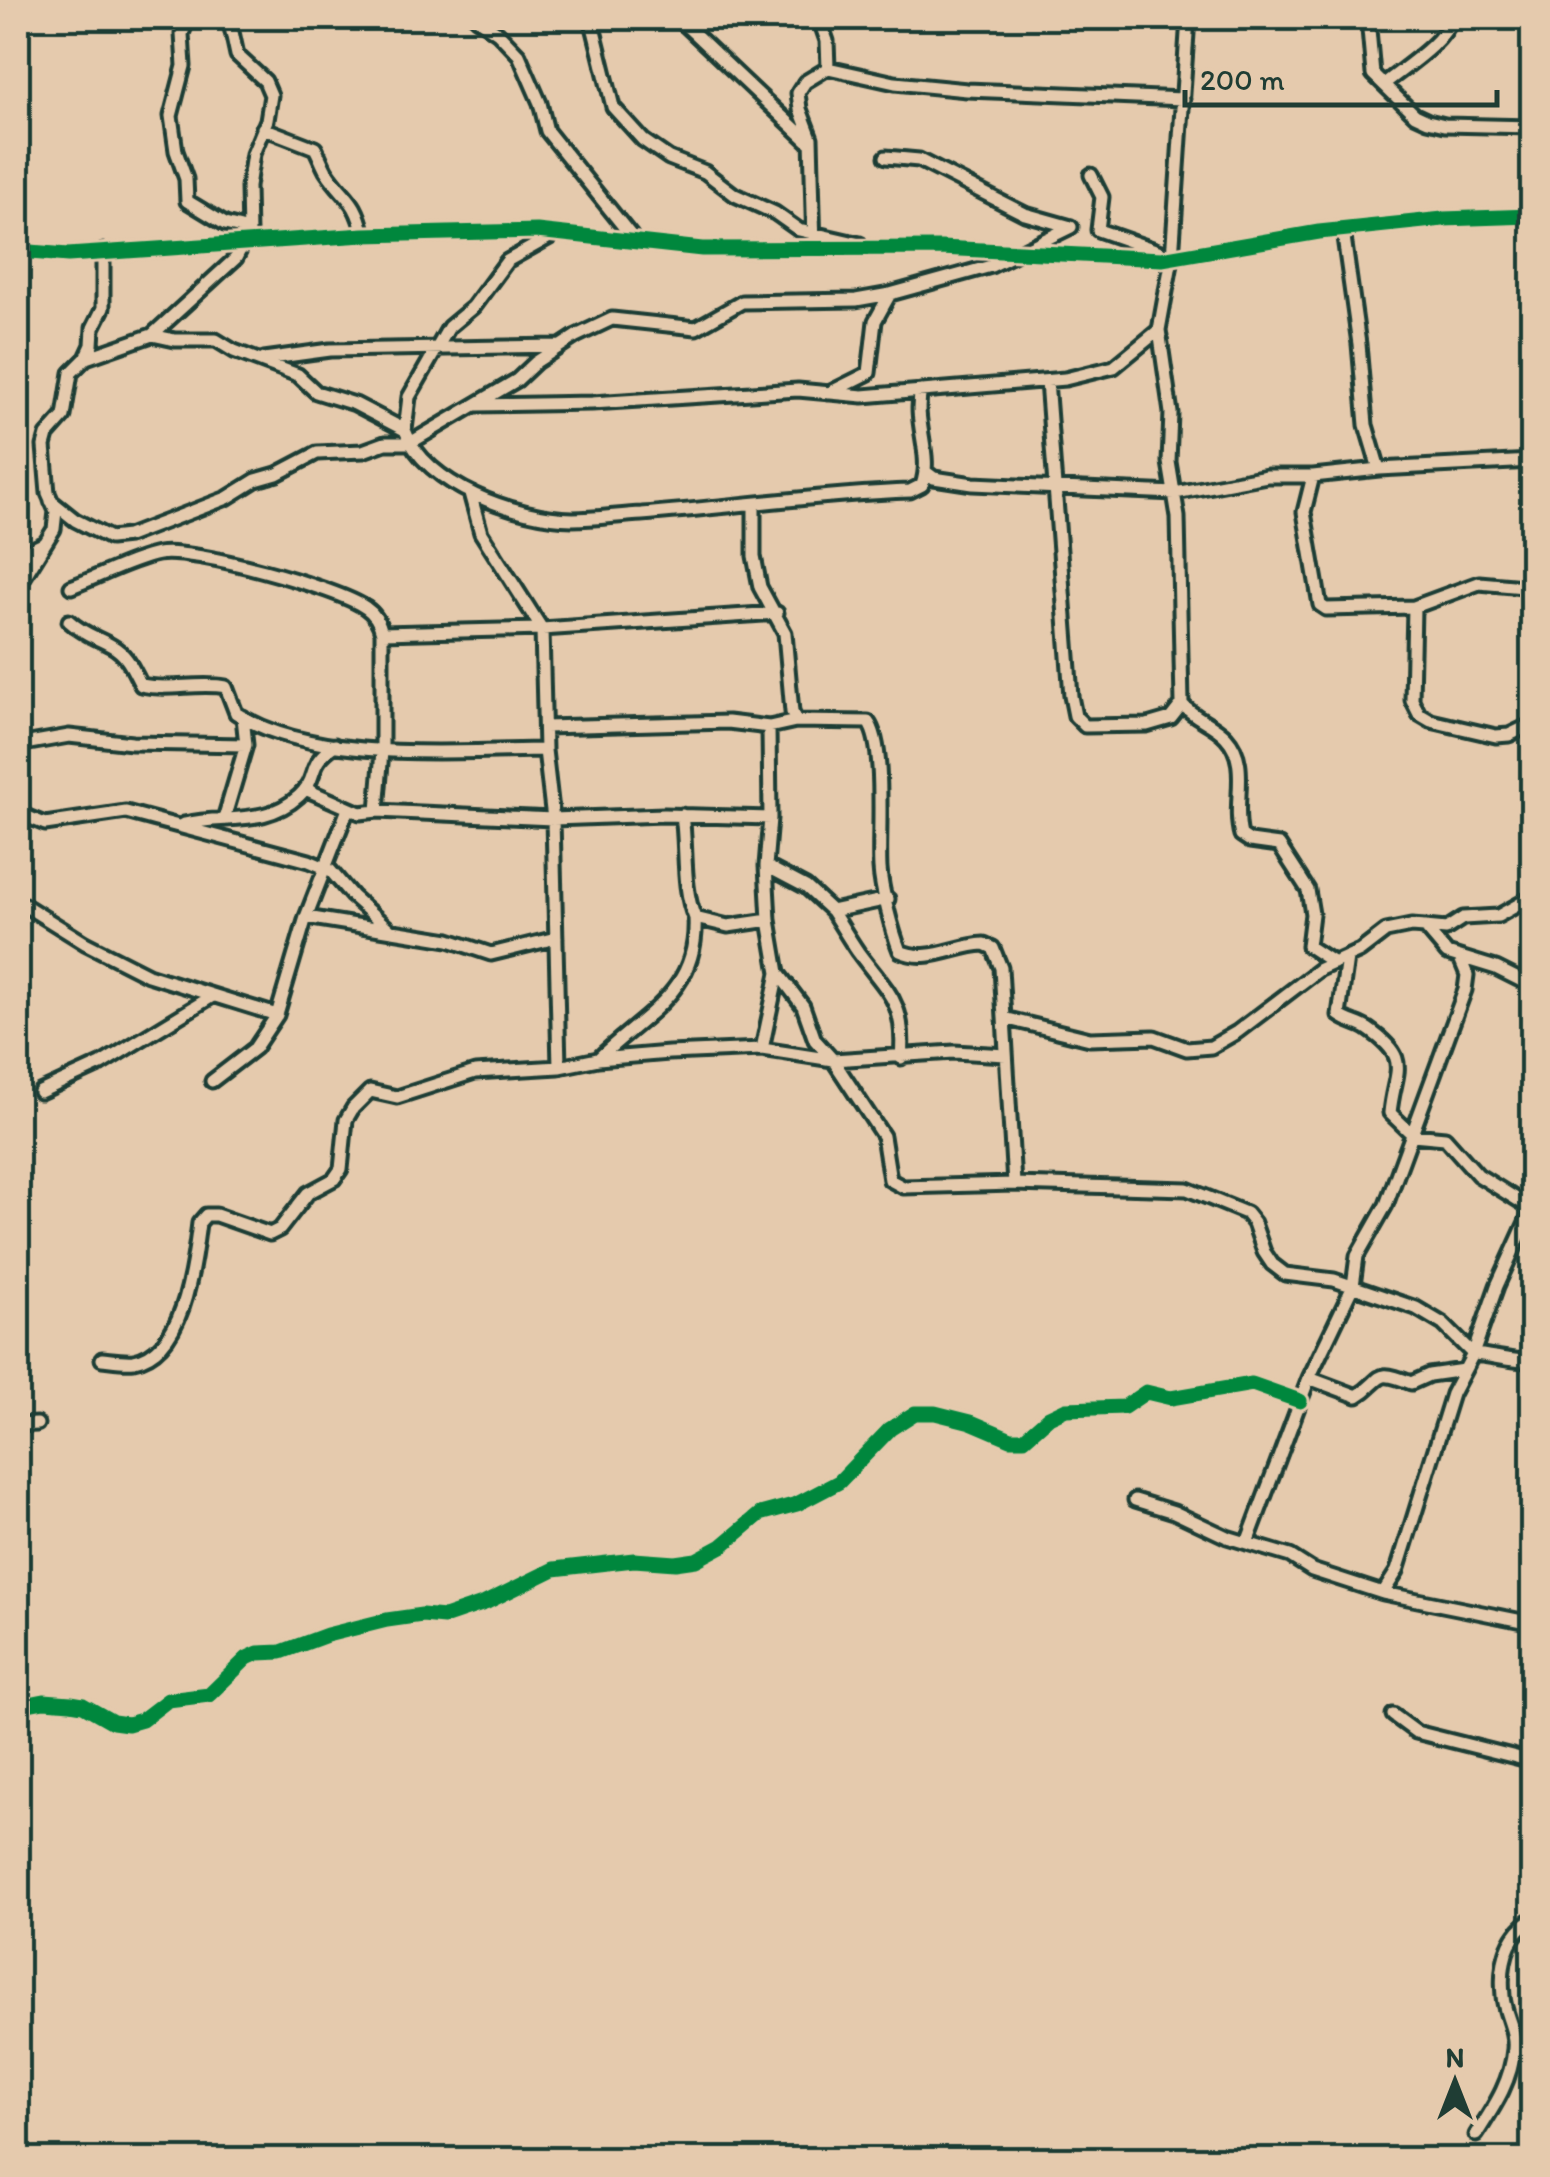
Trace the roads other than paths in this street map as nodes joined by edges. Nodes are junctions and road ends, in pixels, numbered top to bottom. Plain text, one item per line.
1 (188, 18) edge
2 (229, 18) edge
3 (476, 18) edge
4 (591, 18) edge
5 (678, 18) edge
6 (819, 18) edge
7 (1188, 18) edge
8 (1368, 18) edge
9 (1452, 18) edge
10 (828, 68) junction
11 (1384, 84) junction
12 (1182, 98) junction
13 (1532, 126) edge
14 (264, 128) junction
15 (809, 142) junction
16 (886, 156) dead end
17 (1091, 175) dead end
18 (1532, 216) edge
19 (1343, 230) junction
20 (815, 233) junction
21 (557, 234) junction
22 (364, 235) junction
23 (248, 238) junction
24 (636, 242) junction
25 (814, 248) junction
26 (880, 248) junction
27 (18, 251) edge
28 (103, 251) junction
29 (1016, 253) junction
30 (1167, 258) junction
31 (890, 294) junction
32 (1159, 330) junction
33 (152, 335) junction
34 (562, 346) junction
35 (434, 350) junction
36 (86, 358) junction
37 (260, 360) junction
38 (1048, 381) junction
39 (921, 391) junction
40 (829, 393) junction
41 (472, 405) junction
42 (405, 430) junction
43 (410, 444) junction
44 (1532, 461) edge
45 (1379, 469) junction
46 (926, 472) junction
47 (1313, 476) junction
48 (1056, 489) junction
49 (470, 493) junction
50 (1174, 493) junction
51 (51, 501) junction
52 (754, 504) junction
53 (43, 544) junction
54 (18, 556) edge
55 (1532, 583) edge
56 (18, 586) edge
57 (71, 586) dead end
58 (1414, 607) junction
59 (777, 614) junction
60 (69, 621) dead end
61 (542, 629) junction
62 (382, 634) junction
63 (1182, 704) junction
64 (243, 717) junction
65 (796, 721) junction
66 (1532, 724) edge
67 (769, 726) junction
68 (545, 727) junction
69 (246, 745) junction
70 (18, 746) edge
71 (335, 746) junction
72 (545, 750) junction
73 (382, 751) junction
74 (305, 789) junction
75 (348, 810) junction
76 (377, 811) junction
77 (18, 813) edge
78 (682, 815) junction
79 (770, 818) junction
80 (224, 819) junction
81 (553, 819) junction
82 (180, 825) junction
83 (766, 866) junction
84 (323, 868) junction
85 (1532, 897) edge
86 (888, 899) junction
87 (20, 903) dead end
88 (832, 911) junction
89 (306, 918) junction
90 (695, 918) junction
91 (769, 920) junction
92 (1426, 927) junction
93 (390, 930) junction
94 (556, 938) junction
95 (1347, 958) junction
96 (1460, 958) junction
97 (1334, 963) junction
98 (778, 972) junction
99 (1532, 986) edge
100 (212, 997) junction
101 (277, 1014) junction
102 (1004, 1018) junction
103 (762, 1048) junction
104 (1006, 1055) junction
105 (901, 1058) junction
106 (598, 1059) junction
107 (832, 1060) junction
108 (559, 1067) junction
109 (212, 1081) dead end
110 (40, 1092) dead end
111 (1413, 1135) junction
112 (1014, 1184) junction
113 (1532, 1207) edge
114 (1353, 1286) junction
115 (1473, 1354) junction
116 (102, 1358) dead end
117 (1530, 1363) edge
118 (1464, 1370) junction
119 (1309, 1378) junction
120 (1300, 1400) junction
121 (37, 1424) dead end
122 (18, 1426) edge
123 (1135, 1500) dead end
124 (1247, 1543) junction
125 (1382, 1593) junction
126 (1532, 1622) edge
127 (18, 1706) edge
128 (1393, 1715) dead end
129 (1532, 1761) edge
130 (1532, 1919) edge
131 (1476, 2135) dead end

1 - 23 street
2 - 14 street
3 - 24 street
4 - 20 street
5 - 15 street
6 - 10 street
7 - 12 street
8 - 11 street
9 - 11 street
10 - 12 street
10 - 15 street
11 - 13 street
12 - 30 street
14 - 22 street
14 - 23 street
15 - 20 street
16 - 29 street
17 - 30 street
18 - 19 street
19 - 30 street
19 - 45 street
20 - 25 street
20 - 26 street
21 - 22 street
21 - 24 street
21 - 35 street
22 - 23 street
23 - 28 street
23 - 33 street
24 - 25 street
25 - 26 street
26 - 29 street
27 - 28 street
28 - 36 street
29 - 30 street
29 - 31 street
30 - 32 street
31 - 34 street
31 - 40 street
32 - 38 street
32 - 50 street
33 - 36 street
33 - 37 street
34 - 35 street
34 - 41 street
35 - 37 street
35 - 42 street
36 - 51 street
37 - 42 street
38 - 39 street
38 - 48 street
39 - 40 street
39 - 46 street
40 - 41 street
41 - 43 street
42 - 43 street
43 - 49 street
43 - 51 street
44 - 45 street
45 - 47 street
46 - 48 street
46 - 52 street
47 - 50 street
47 - 58 street
48 - 50 street
48 - 63 street
49 - 52 street
49 - 61 street
50 - 63 street
51 - 53 street
52 - 59 street
53 - 54 street
53 - 56 street
55 - 58 street
57 - 62 street
58 - 66 street
59 - 61 street
59 - 65 street
60 - 64 street
61 - 62 street
61 - 68 street
62 - 73 street
63 - 97 street
64 - 69 street
64 - 71 street
65 - 67 street
65 - 86 street
67 - 68 street
67 - 79 street
68 - 72 street
69 - 70 street
69 - 80 street
71 - 73 street
71 - 74 street
72 - 73 street
72 - 81 street
73 - 76 street
74 - 75 street
74 - 80 street
75 - 76 street
75 - 84 street
76 - 81 street
77 - 82 street
78 - 79 street
78 - 81 street
78 - 90 street
79 - 83 street
80 - 82 street
81 - 94 street
82 - 84 street
83 - 88 street
83 - 91 street
84 - 89 street
84 - 93 street
85 - 92 street
86 - 88 street
86 - 102 street
87 - 100 street
88 - 105 street
89 - 93 street
89 - 101 street
90 - 91 street
90 - 106 street
91 - 98 street
92 - 95 street
92 - 96 street
93 - 94 street
94 - 108 street
95 - 97 street
95 - 111 street
96 - 99 street
96 - 111 street
97 - 102 street
98 - 103 street
98 - 107 street
100 - 101 street
100 - 110 street
101 - 109 street
102 - 104 street
103 - 106 street
103 - 107 street
104 - 105 street
104 - 112 street
105 - 107 street
106 - 108 street
107 - 112 street
108 - 116 street
111 - 113 street
111 - 114 street
112 - 114 street
113 - 115 street
114 - 115 street
114 - 119 street
115 - 117 street
115 - 118 street
118 - 119 street
118 - 125 street
119 - 120 street
120 - 124 street
120 - 127 street
121 - 122 street
123 - 124 street
124 - 125 street
125 - 126 street
128 - 129 street
130 - 131 street

